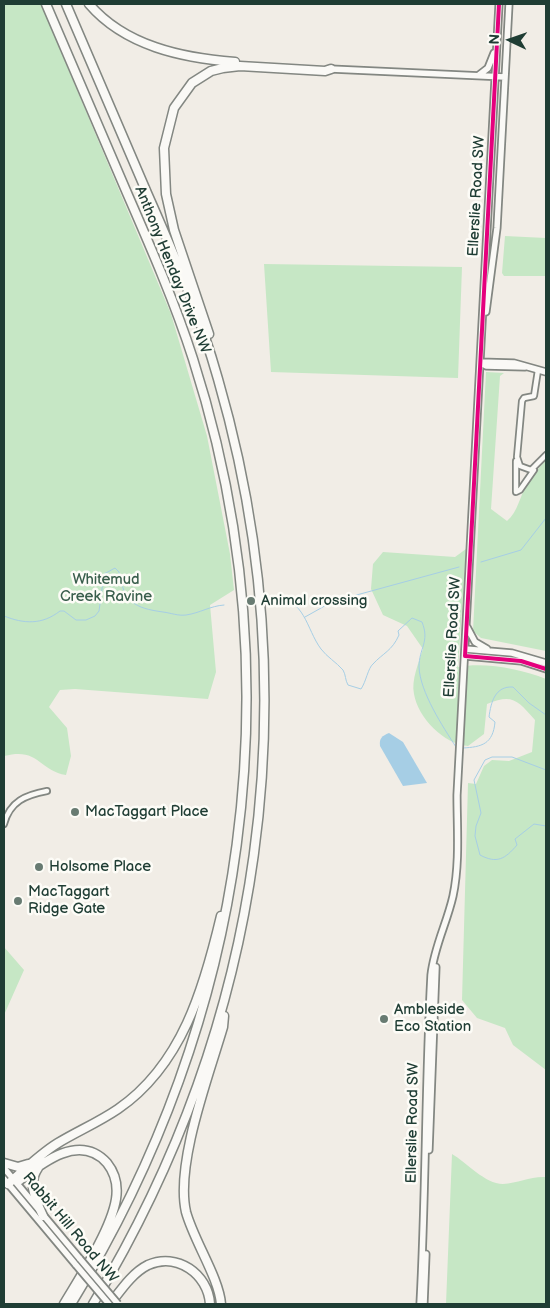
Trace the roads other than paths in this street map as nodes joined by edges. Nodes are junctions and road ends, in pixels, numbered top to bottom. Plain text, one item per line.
1 (46, 4) edge
2 (66, 4) edge
3 (89, 4) edge
4 (499, 4) edge
5 (509, 4) edge
6 (497, 44) junction
7 (332, 69) junction
8 (480, 76) junction
9 (495, 76) junction
10 (505, 77) junction
11 (482, 329) junction
12 (211, 355) junction
13 (480, 362) junction
14 (538, 370) junction
15 (546, 372) edge
16 (546, 455) edge
17 (516, 457) junction
18 (537, 466) junction
19 (466, 625) junction
20 (490, 651) junction
21 (465, 652) junction
22 (546, 663) edge
23 (546, 669) edge
24 (47, 791) dead end
25 (4, 824) edge
26 (237, 846) junction
27 (438, 944) junction
28 (224, 1004) junction
29 (34, 1161) junction
30 (43, 1163) junction
31 (4, 1164) edge
32 (4, 1168) edge
33 (10, 1183) edge
34 (43, 1216) junction
35 (64, 1304) edge
36 (71, 1304) edge
37 (93, 1304) edge
38 (109, 1304) edge
39 (118, 1304) edge
40 (210, 1304) edge
41 (221, 1304) edge
42 (420, 1304) edge
43 (424, 1304) edge

1 - 26 highway, Anthony Henday Drive NW
2 - 12 highway, Anthony Henday Drive NW
3 - 7 highway
4 - 6 main road, Ellerslie Road SW
5 - 10 main road, Ellerslie Road SW
6 - 8 main road
6 - 9 main road, Ellerslie Road SW
7 - 8 main road
7 - 12 highway
8 - 9 main road
9 - 10 main road
9 - 11 main road, Ellerslie Road SW
10 - 11 main road, Ellerslie Road SW
11 - 13 main road, Ellerslie Road SW
12 - 28 highway, Anthony Henday Drive NW
13 - 14 main road
13 - 19 main road, Ellerslie Road SW
14 - 15 main road
14 - 17 street
16 - 18 street
17 - 18 street
17 - 18 street
19 - 20 main road
19 - 21 main road, Ellerslie Road SW
20 - 21 main road
20 - 22 main road
21 - 23 main road
21 - 27 main road, Ellerslie Road SW
24 - 25 street
26 - 29 highway
26 - 36 highway, Anthony Henday Drive NW
27 - 42 main road, Ellerslie Road SW
27 - 43 main road, Ellerslie Road SW
28 - 37 highway, Anthony Henday Drive NW
28 - 41 highway
29 - 31 highway
29 - 33 highway
30 - 33 highway
30 - 34 highway
30 - 35 highway
32 - 33 main road, Rabbit Hill Road NW
33 - 34 main road, Rabbit Hill Road NW
33 - 38 main road, Rabbit Hill Road NW, bridge
34 - 39 main road, Rabbit Hill Road NW, bridge
38 - 40 highway

